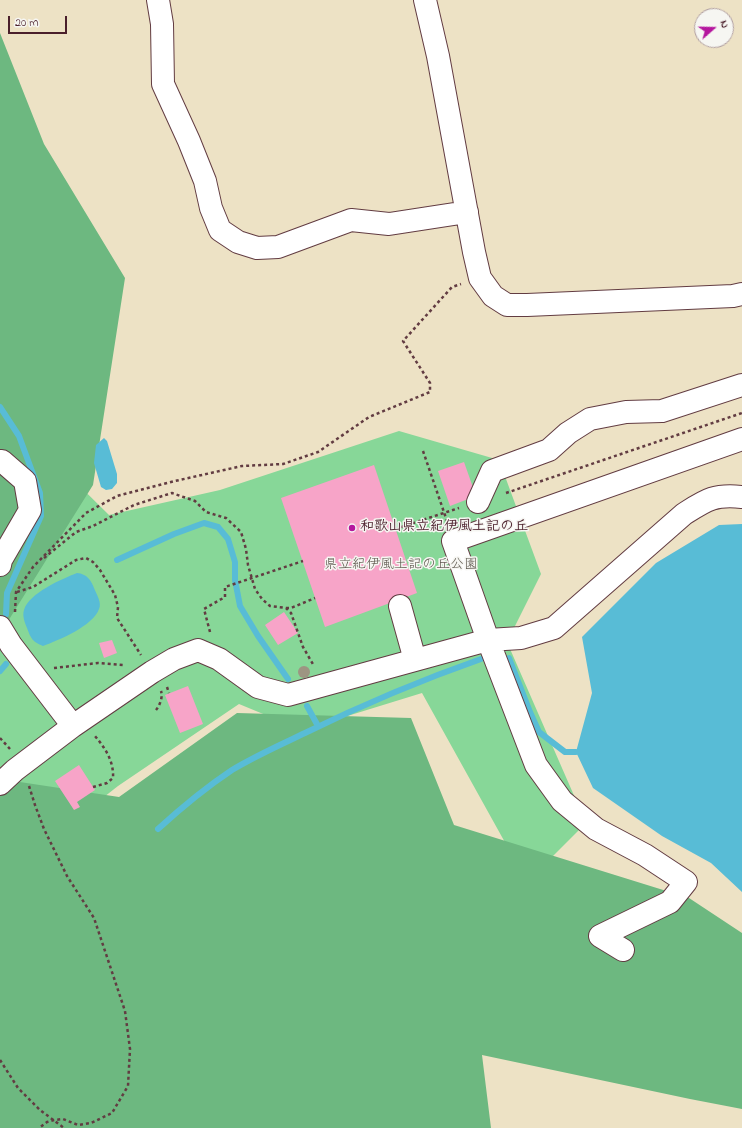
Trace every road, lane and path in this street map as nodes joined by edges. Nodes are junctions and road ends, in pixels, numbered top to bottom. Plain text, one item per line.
1 (158, 0) edge
2 (425, 0) edge
3 (467, 212) junction
4 (480, 278) junction
5 (742, 294) edge
6 (742, 385) edge
7 (742, 413) edge
8 (742, 439) edge
9 (423, 451) dead end
10 (0, 461) edge
11 (742, 497) edge
12 (478, 502) junction
13 (444, 513) junction
14 (396, 529) dead end
15 (453, 541) junction
16 (303, 561) dead end
17 (0, 565) edge
18 (33, 567) junction
19 (252, 579) junction
20 (16, 592) junction
21 (315, 598) dead end
22 (400, 606) dead end
23 (286, 608) junction
24 (0, 627) edge
25 (488, 640) junction
26 (11, 645) junction
27 (220, 659) junction
28 (415, 660) junction
29 (29, 668) junction
30 (150, 669) junction
31 (331, 684) junction
32 (156, 710) dead end
33 (77, 723) junction
34 (24, 764) junction
35 (0, 784) edge
36 (93, 787) dead end
37 (623, 950) dead end
38 (0, 1060) edge
39 (54, 1120) junction
40 (39, 1128) edge
41 (64, 1128) edge

1 - 3 street
2 - 3 street
3 - 4 street
4 - 5 street
4 - 18 path
6 - 12 street
7 - 12 path
8 - 15 street
9 - 13 path
10 - 17 street
11 - 25 street
12 - 13 path
13 - 14 path
13 - 15 path
15 - 25 street
16 - 19 path
18 - 19 path
18 - 20 path
19 - 23 path
19 - 27 path
20 - 26 path
20 - 30 path
21 - 23 path
22 - 28 street
23 - 31 path
24 - 26 street
25 - 28 street
25 - 37 street
26 - 29 street
27 - 30 street
27 - 31 street
28 - 31 street
29 - 30 path
29 - 33 street
30 - 32 path
30 - 33 street
33 - 34 street
33 - 36 path
34 - 35 street
34 - 39 path
38 - 39 path
39 - 40 path
39 - 41 path

